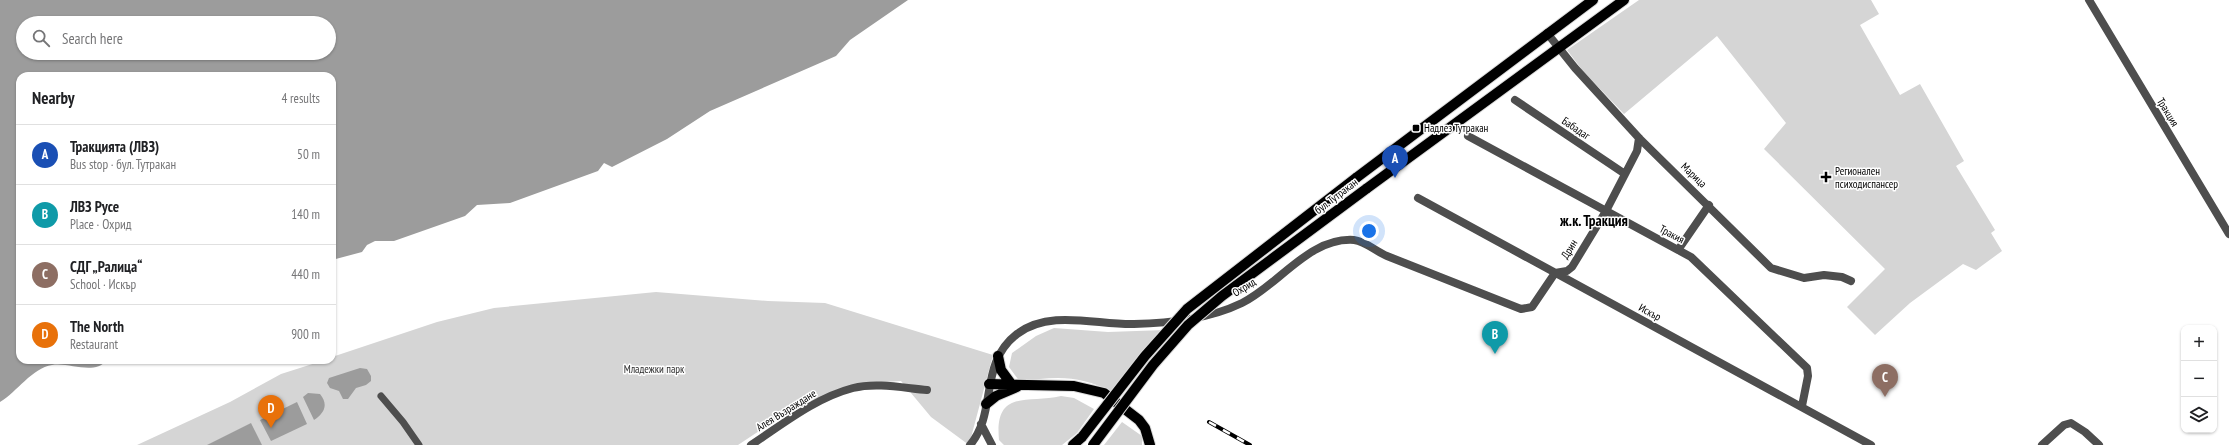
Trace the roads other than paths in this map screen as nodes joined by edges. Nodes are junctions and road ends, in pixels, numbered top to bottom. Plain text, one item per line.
1 (1593, 0) edge
2 (1624, 0) edge
3 (2089, 0) edge
4 (1547, 33) junction
5 (1558, 47) junction
6 (1516, 100) dead end
7 (1468, 136) dead end
8 (1639, 138) junction
9 (1625, 174) junction
10 (1418, 198) dead end
11 (1709, 206) junction
12 (1606, 211) junction
13 (2229, 234) edge
14 (1678, 250) junction
15 (1555, 273) junction
16 (1852, 281) dead end
17 (998, 356) junction
18 (989, 384) junction
19 (1012, 385) junction
20 (1023, 386) junction
21 (927, 390) dead end
22 (381, 396) dead end
23 (986, 404) junction
24 (1802, 406) junction
25 (981, 424) junction
26 (419, 445) edge
27 (751, 445) edge
28 (970, 445) edge
29 (992, 445) edge
30 (1073, 445) edge
31 (1093, 445) edge
32 (1150, 445) edge
33 (1871, 445) edge
34 (2042, 445) edge
35 (2099, 445) edge

1 - 4 main road, бул. Тутракан
2 - 5 main road, бул. Тутракан
3 - 13 street, Тракция
4 - 5 street, Марица
4 - 30 main road, бул. Тутракан, bridge
5 - 8 street, Марица
5 - 31 main road, бул. Тутракан, bridge
6 - 9 street, Бабадаг
7 - 12 street, Тракия
8 - 9 street, Дрин
8 - 11 street, Марица
9 - 12 street, Дрин
10 - 15 street, Искър
11 - 14 street
11 - 16 street, Марица
12 - 14 street, Тракия
12 - 15 street, Дрин
14 - 24 street, Тракия
15 - 17 street, Охрид
15 - 24 street, Искър
17 - 18 street, Охрид
17 - 19 main road
18 - 19 main road
18 - 23 street, Охрид
19 - 20 main road
20 - 23 main road
20 - 32 main road
21 - 27 street, Алея Възраждане
22 - 26 street
23 - 25 street, Охрид
24 - 33 street, Искър
25 - 28 street, Охрид
25 - 29 street
34 - 35 street

